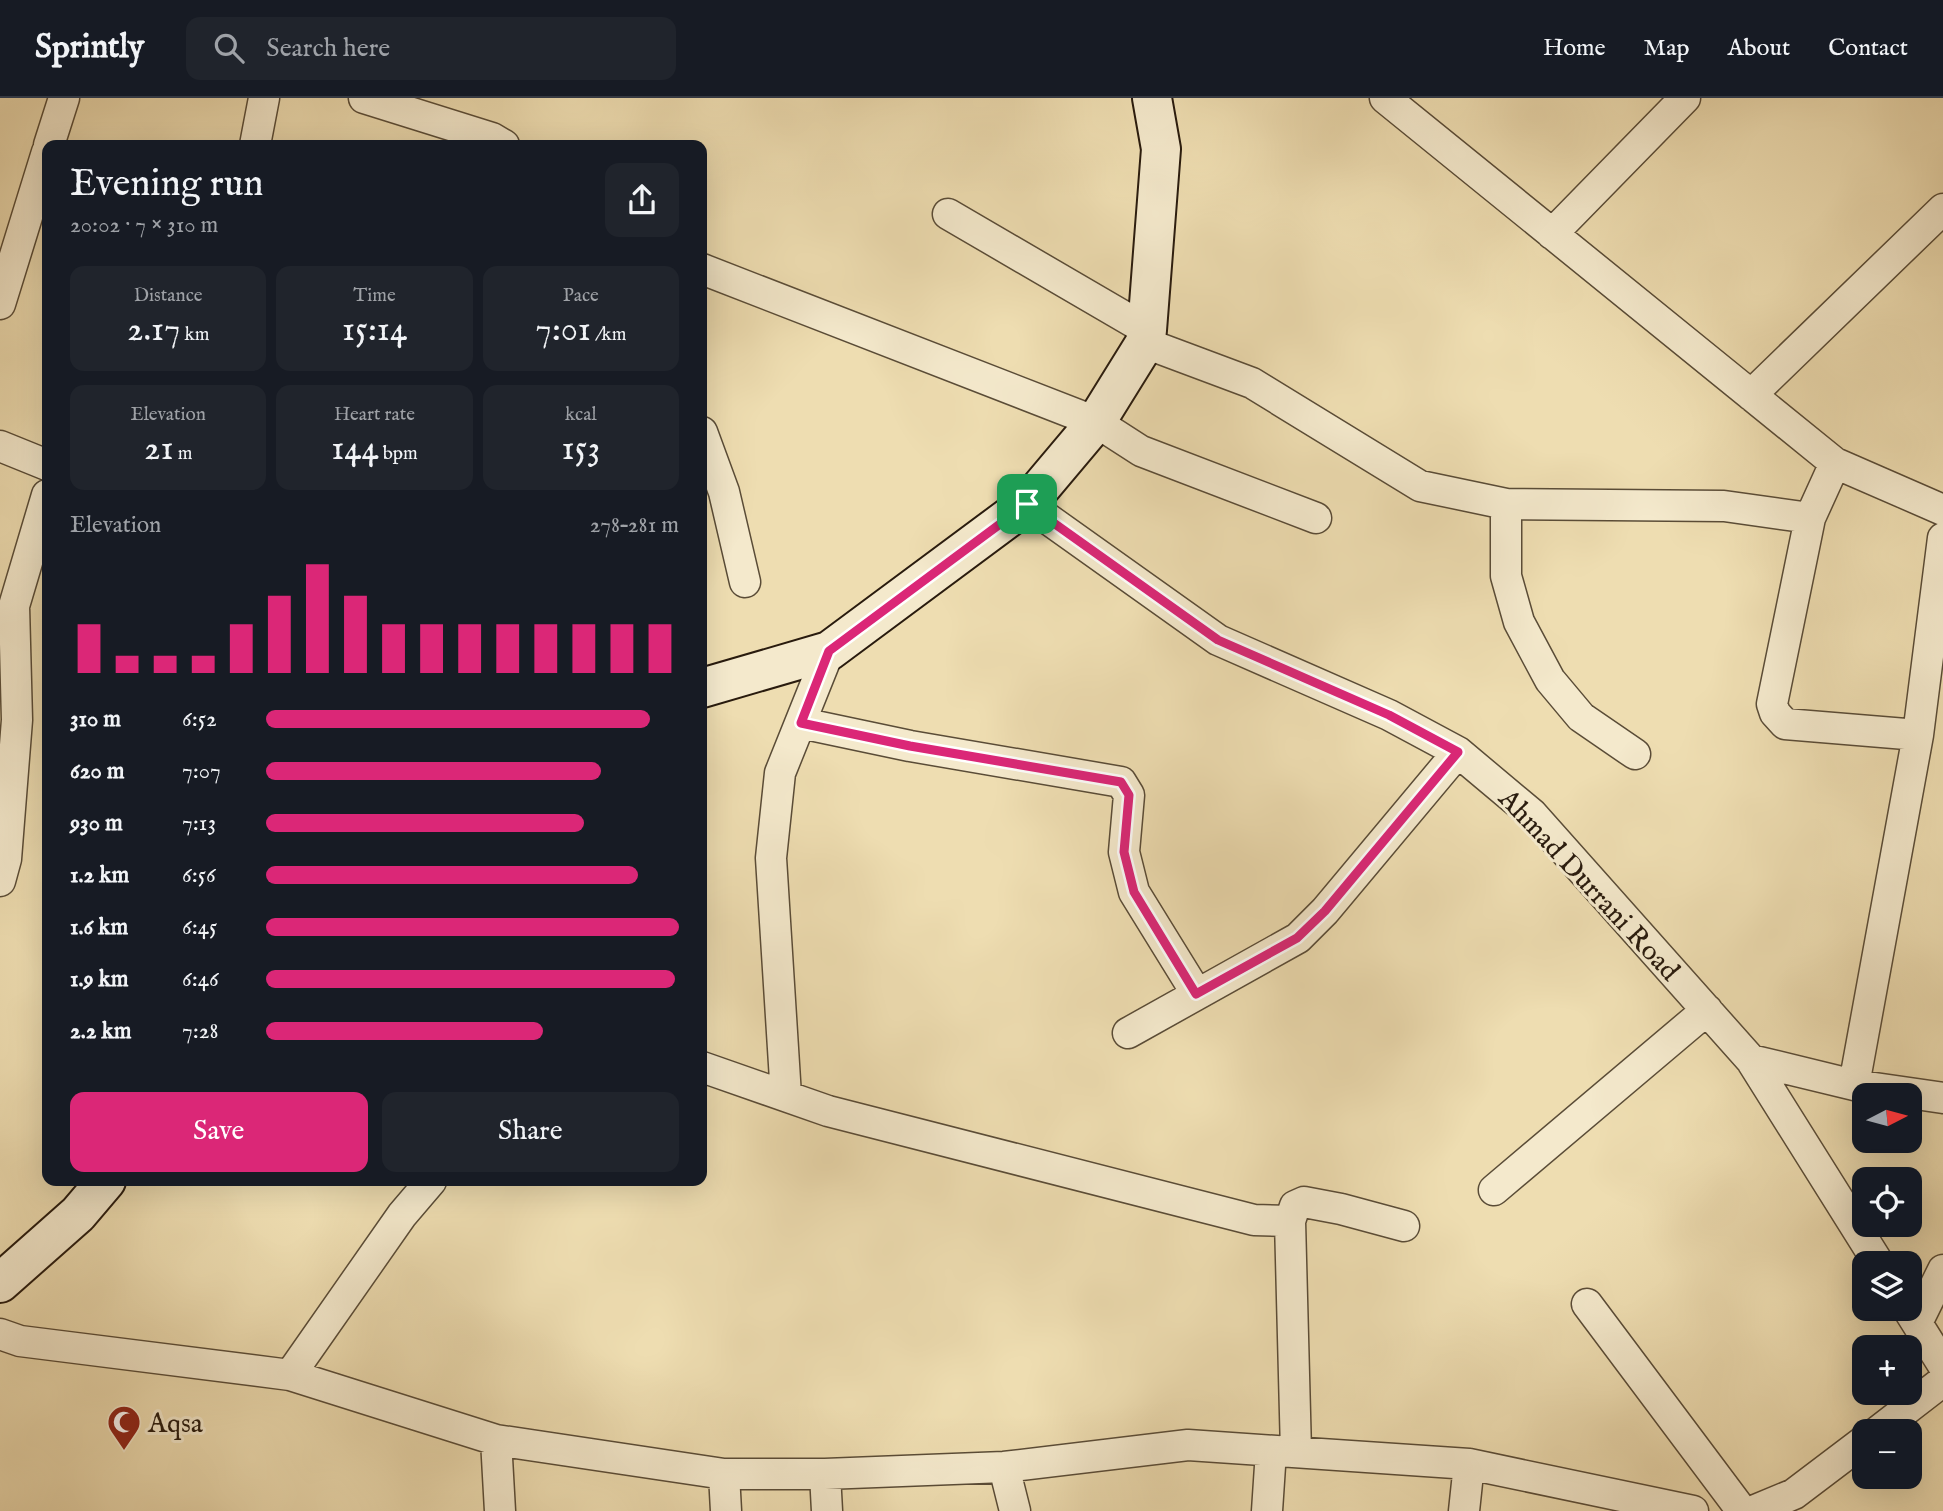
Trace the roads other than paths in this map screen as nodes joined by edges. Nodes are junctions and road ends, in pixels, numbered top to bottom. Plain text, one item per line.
1 (64, 98) edge
2 (264, 98) edge
3 (364, 98) edge
4 (1152, 98) edge
5 (1385, 98) edge
6 (1685, 98) edge
7 (51, 140) edge
8 (256, 140) edge
9 (495, 140) edge
10 (42, 168) edge
11 (1943, 209) edge
12 (948, 214) dead end
13 (1552, 234) junction
14 (707, 271) edge
15 (0, 304) edge
16 (1146, 336) junction
17 (1751, 395) junction
18 (1096, 422) junction
19 (0, 446) edge
20 (707, 446) edge
21 (42, 463) edge
22 (1835, 463) junction
23 (1027, 504) junction
24 (1506, 504) junction
25 (1943, 510) edge
26 (42, 512) edge
27 (1316, 518) dead end
28 (1810, 518) junction
29 (1943, 538) edge
30 (745, 582) dead end
31 (829, 651) junction
32 (707, 687) edge
33 (801, 723) junction
34 (1918, 735) junction
35 (1458, 752) junction
36 (1634, 754) dead end
37 (0, 881) edge
38 (1196, 994) junction
39 (1707, 1010) junction
40 (1128, 1032) dead end
41 (1751, 1060) junction
42 (707, 1069) edge
43 (1854, 1083) edge
44 (1852, 1084) edge
45 (1922, 1095) edge
46 (786, 1096) junction
47 (1943, 1098) edge
48 (102, 1186) edge
49 (427, 1186) edge
50 (1494, 1190) dead end
51 (1290, 1221) junction
52 (1404, 1226) dead end
53 (1872, 1251) edge
54 (1943, 1270) edge
55 (0, 1283) edge
56 (1922, 1302) edge
57 (1587, 1304) dead end
58 (1916, 1321) edge
59 (0, 1334) edge
60 (1943, 1365) edge
61 (290, 1375) junction
62 (1943, 1381) edge
63 (1894, 1419) edge
64 (496, 1440) junction
65 (1852, 1450) edge
66 (1284, 1452) junction
67 (1469, 1464) junction
68 (1004, 1467) junction
69 (724, 1474) junction
70 (825, 1474) junction
71 (499, 1511) edge
72 (726, 1511) edge
73 (827, 1511) edge
74 (1015, 1511) edge
75 (1267, 1511) edge
76 (1464, 1511) edge
77 (1693, 1511) edge
78 (1742, 1511) edge
79 (1753, 1511) edge

1 - 7 street
2 - 8 street
3 - 9 street
4 - 16 main road
5 - 13 street
6 - 13 street
10 - 15 street
11 - 17 street
12 - 16 street
13 - 17 street
14 - 18 street
16 - 18 main road
16 - 24 street
17 - 22 street
18 - 23 main road
18 - 27 street
19 - 21 street
20 - 30 street
22 - 25 street
22 - 28 street
23 - 31 main road
23 - 35 street, Ahmad Durrani Road
24 - 28 street
24 - 36 street
26 - 37 street
28 - 34 street
29 - 34 street
31 - 32 main road
31 - 33 street
33 - 38 street
33 - 46 street
34 - 43 street
35 - 38 street
35 - 39 street, Ahmad Durrani Road
38 - 40 street
39 - 41 street, Ahmad Durrani Road
39 - 50 street
41 - 44 street
41 - 53 street, Ahmad Durrani Road
42 - 46 street
45 - 47 street
46 - 51 street
48 - 55 main road
49 - 61 street
51 - 52 street
51 - 66 street
54 - 56 street
57 - 78 street
58 - 60 street
59 - 61 street
61 - 64 street
62 - 63 street
64 - 69 street
64 - 71 street
65 - 79 street
66 - 67 street
66 - 68 street
66 - 75 street
67 - 76 street
67 - 77 street
68 - 70 street
68 - 74 street
69 - 70 street
69 - 72 street
70 - 73 street

